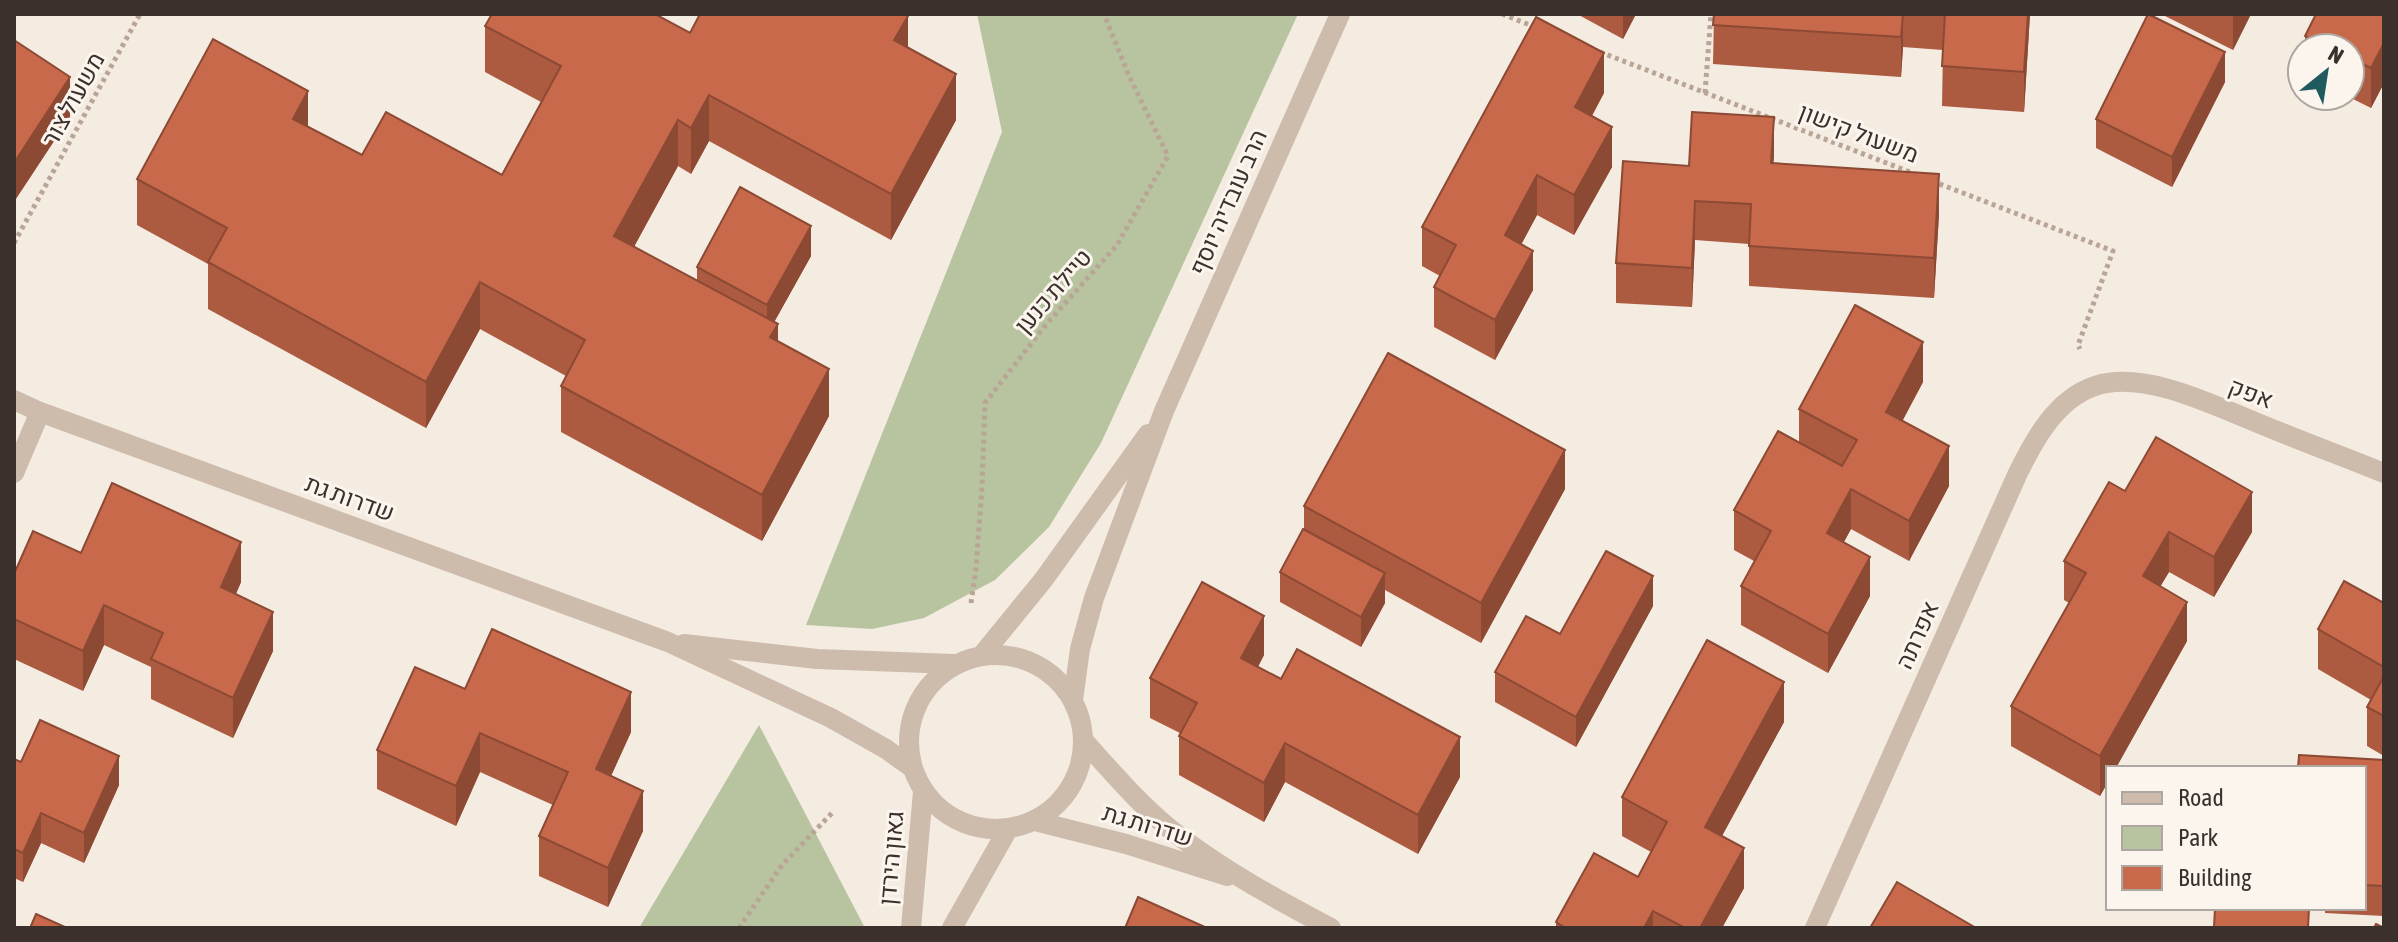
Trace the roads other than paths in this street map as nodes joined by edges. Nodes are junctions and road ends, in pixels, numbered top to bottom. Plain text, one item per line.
1 (1340, 14) edge
2 (2096, 386) joint
3 (14, 400) edge
4 (1164, 411) junction
5 (40, 412) junction
6 (14, 473) edge
7 (2384, 473) edge
8 (668, 642) junction
9 (982, 655) junction
10 (954, 664) junction
11 (1073, 700) junction
12 (1083, 740) junction
13 (911, 767) junction
14 (923, 792) junction
15 (1035, 821) junction
16 (1008, 829) junction
17 (1246, 882) junction
18 (911, 928) edge
19 (952, 928) edge
20 (1331, 928) edge
21 (1815, 928) edge

1 - 4 street, הרב עובדיה יוסף
2 - 7 street, אפק
2 - 21 street, אפרתה
3 - 5 street, שדרות גת
4 - 9 street, הרב עובדיה יוסף
4 - 11 street, הרב עובדיה יוסף
5 - 6 street
5 - 8 street, שדרות גת
8 - 10 street, שדרות גת
8 - 13 street, שדרות גת
9 - 10 street
9 - 11 street
10 - 13 street
11 - 12 street
12 - 15 street
12 - 17 street, שדרות גת
13 - 14 street
14 - 16 street
14 - 18 street, גאון הירדן
15 - 16 street
15 - 17 street, שדרות גת
16 - 19 street
17 - 20 street, שדרות גת

